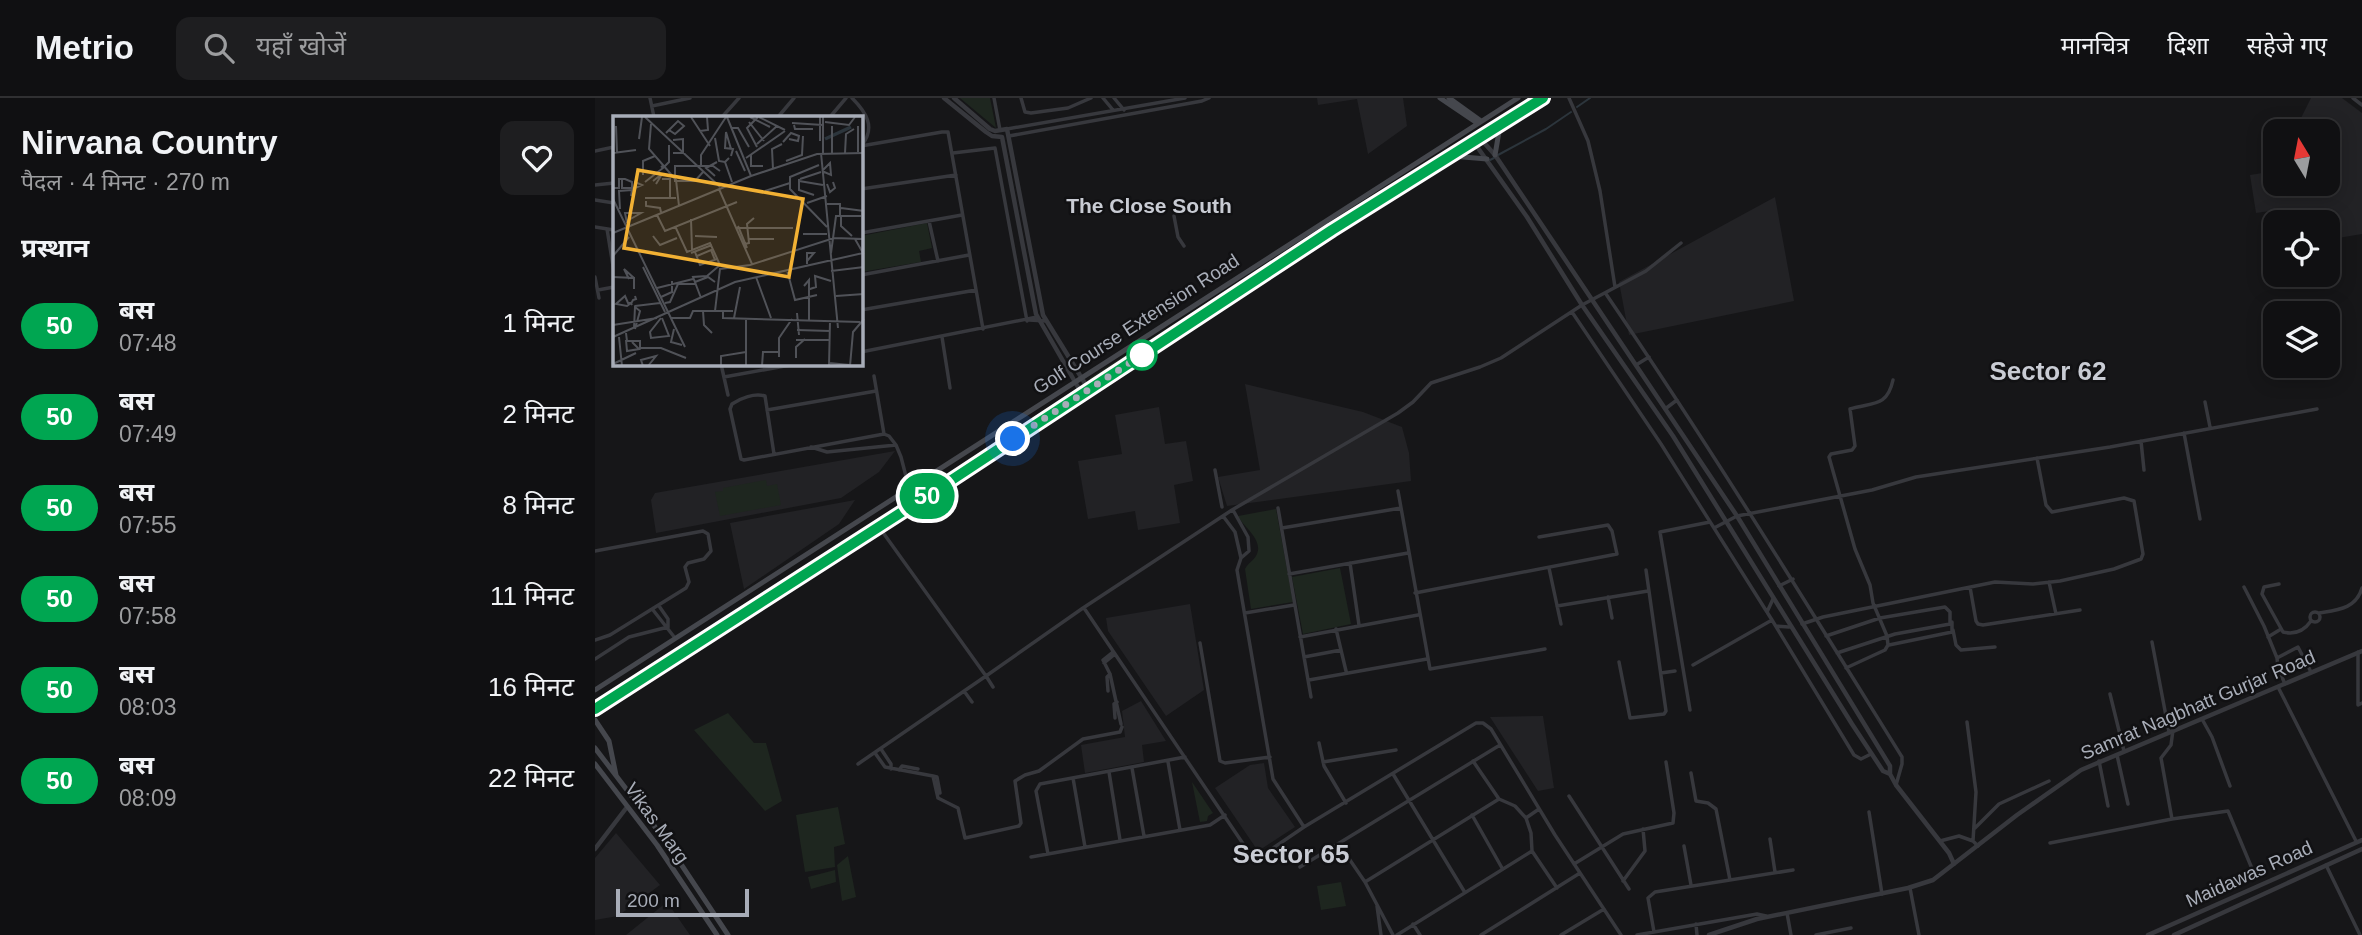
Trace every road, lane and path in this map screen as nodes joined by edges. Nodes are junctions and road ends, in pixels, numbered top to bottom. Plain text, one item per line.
1 (650, 98) edge
2 (690, 98) edge
3 (739, 98) edge
4 (795, 98) edge
5 (846, 98) edge
6 (852, 98) edge
7 (944, 98) edge
8 (954, 98) edge
9 (994, 98) edge
10 (1021, 98) edge
11 (1091, 98) edge
12 (1103, 98) edge
13 (1114, 98) edge
14 (1183, 98) edge
15 (1207, 98) edge
16 (1440, 98) edge
17 (1449, 98) edge
18 (1518, 98) edge
19 (1543, 98) edge
20 (1569, 98) edge
21 (2353, 98) edge
22 (683, 99) edge
23 (1160, 102) junction
24 (1183, 105) junction
25 (2362, 105) edge
26 (652, 106) junction
27 (1161, 108) junction
28 (1124, 109) junction
29 (1114, 111) junction
30 (1128, 115) junction
31 (654, 116) edge
32 (723, 116) edge
33 (779, 116) edge
34 (831, 116) edge
35 (1118, 116) junction
36 (1479, 122) junction
37 (1500, 126) junction
38 (1004, 133) junction
39 (1479, 137) junction
40 (1473, 141) junction
41 (863, 143) edge
42 (863, 146) edge
43 (613, 147) edge
44 (595, 151) edge
45 (952, 153) junction
46 (1428, 155) junction
47 (1495, 155) junction
48 (1450, 156) junction
49 (1487, 159) junction
50 (1434, 167) junction
51 (955, 174) junction
52 (613, 183) edge
53 (595, 185) edge
54 (863, 189) edge
55 (595, 200) edge
56 (613, 203) edge
57 (1351, 204) junction
58 (1358, 214) junction
59 (963, 215) junction
60 (1174, 216) dead end
61 (929, 221) junction
62 (595, 228) edge
63 (607, 229) junction
64 (613, 230) edge
65 (863, 233) edge
66 (1681, 243) dead end
67 (1184, 246) dead end
68 (970, 255) junction
69 (938, 261) junction
70 (613, 266) edge
71 (863, 275) edge
72 (595, 277) edge
73 (613, 287) edge
74 (1615, 287) junction
75 (598, 290) junction
76 (976, 290) junction
77 (1606, 294) junction
78 (599, 298) dead end
79 (1592, 301) junction
80 (1582, 305) junction
81 (863, 310) edge
82 (1572, 312) junction
83 (1041, 319) junction
84 (1028, 321) junction
85 (983, 329) junction
86 (942, 337) junction
87 (863, 352) edge
88 (1649, 356) junction
89 (1636, 365) junction
90 (721, 366) edge
91 (785, 366) edge
92 (874, 376) dead end
93 (724, 377) junction
94 (1078, 380) junction
95 (1893, 380) dead end
96 (950, 388) dead end
97 (876, 391) junction
98 (1086, 392) junction
99 (727, 395) dead end
100 (1677, 400) junction
101 (2205, 402) dead end
102 (1665, 409) junction
103 (2317, 409) dead end
104 (767, 410) junction
105 (2210, 428) junction
106 (2184, 433) junction
107 (884, 434) junction
108 (2141, 442) junction
109 (896, 445) junction
110 (811, 447) junction
111 (774, 454) junction
112 (2037, 458) junction
113 (1215, 470) dead end
114 (2144, 470) dead end
115 (910, 490) junction
116 (1398, 491) dead end
117 (1841, 496) junction
118 (1222, 507) dead end
119 (1278, 508) dead end
120 (1401, 508) junction
121 (1232, 510) junction
122 (1751, 513) junction
123 (1223, 516) junction
124 (1737, 516) junction
125 (2200, 519) dead end
126 (1726, 521) junction
127 (1710, 522) junction
128 (879, 527) junction
129 (1282, 528) junction
130 (1714, 528) junction
131 (1539, 537) dead end
132 (595, 551) edge
133 (1408, 553) junction
134 (1241, 558) junction
135 (1350, 563) junction
136 (1549, 568) junction
137 (1646, 570) dead end
138 (1289, 574) junction
139 (1793, 579) junction
140 (2049, 582) junction
141 (2279, 584) dead end
142 (1779, 586) junction
143 (1970, 587) junction
144 (2244, 587) dead end
145 (2362, 587) edge
146 (1649, 591) junction
147 (1415, 593) junction
148 (1608, 597) junction
149 (1773, 600) junction
150 (1294, 605) junction
151 (659, 606) junction
152 (1557, 606) junction
153 (1875, 607) junction
154 (1083, 608) junction
155 (2080, 610) dead end
156 (651, 611) junction
157 (1767, 612) junction
158 (1245, 613) junction
159 (2319, 613) junction
160 (2056, 614) junction
161 (1419, 615) junction
162 (1612, 618) dead end
163 (1880, 618) junction
164 (1816, 619) junction
165 (1772, 620) junction
166 (2311, 621) junction
167 (1952, 622) junction
168 (1561, 624) dead end
169 (1359, 625) junction
170 (1802, 625) junction
171 (1776, 626) junction
172 (668, 627) junction
173 (1789, 627) junction
174 (1336, 629) junction
175 (2281, 629) junction
176 (1953, 630) junction
177 (1300, 636) junction
178 (1826, 636) junction
179 (1887, 636) junction
180 (2268, 636) junction
181 (675, 638) junction
182 (595, 640) edge
183 (2153, 642) dead end
184 (1200, 643) dead end
185 (1888, 645) junction
186 (1995, 647) dead end
187 (1545, 649) dead end
188 (1341, 650) junction
189 (2360, 652) edge
190 (1114, 653) junction
191 (1837, 653) junction
192 (1304, 657) junction
193 (2277, 658) junction
194 (595, 659) edge
195 (1427, 659) junction
196 (1619, 662) dead end
197 (1693, 665) dead end
198 (1846, 668) junction
199 (1675, 671) dead end
200 (1346, 672) junction
201 (2311, 672) junction
202 (1110, 674) junction
203 (1661, 674) junction
204 (986, 676) junction
205 (1308, 680) junction
206 (2285, 684) junction
207 (993, 687) dead end
208 (2278, 687) junction
209 (595, 690) edge
210 (964, 691) junction
211 (1108, 691) dead end
212 (2111, 694) dead end
213 (1311, 697) dead end
214 (972, 702) dead end
215 (1117, 702) junction
216 (2362, 703) edge
217 (595, 709) edge
218 (1690, 710) dead end
219 (1115, 718) dead end
220 (2202, 719) junction
221 (595, 720) edge
222 (1966, 722) dead end
223 (2171, 731) junction
224 (1319, 743) dead end
225 (1500, 745) junction
226 (595, 748) edge
227 (881, 749) junction
228 (1396, 750) dead end
229 (2124, 751) junction
230 (875, 752) junction
231 (1871, 754) junction
232 (2117, 754) junction
233 (1185, 757) junction
234 (1270, 757) junction
235 (1473, 761) junction
236 (2099, 761) junction
237 (1168, 762) junction
238 (1323, 762) junction
239 (1666, 762) dead end
240 (858, 764) dead end
241 (595, 765) edge
242 (1132, 768) junction
243 (891, 769) junction
244 (918, 769) dead end
245 (899, 770) junction
246 (1109, 772) junction
247 (1691, 773) dead end
248 (1394, 774) junction
249 (1890, 774) junction
250 (933, 776) junction
251 (616, 778) junction
252 (1073, 778) junction
253 (2049, 781) dead end
254 (1896, 785) junction
255 (2230, 786) dead end
256 (940, 793) dead end
257 (1569, 796) dead end
258 (1499, 799) junction
259 (1410, 800) junction
260 (1346, 803) junction
261 (2128, 804) dead end
262 (2108, 806) dead end
263 (627, 807) junction
264 (1539, 809) junction
265 (1869, 812) dead end
266 (1224, 815) junction
267 (1472, 815) junction
268 (1526, 818) junction
269 (2172, 819) junction
270 (1304, 827) junction
271 (1643, 829) junction
272 (1975, 829) junction
273 (1180, 830) junction
274 (1144, 836) junction
275 (1432, 839) junction
276 (1770, 839) dead end
277 (1120, 840) junction
278 (2359, 840) edge
279 (1940, 841) junction
280 (1973, 841) junction
281 (1339, 843) junction
282 (2050, 843) dead end
283 (1684, 846) dead end
284 (1978, 846) junction
285 (1085, 847) junction
286 (1602, 847) junction
287 (595, 849) edge
288 (2362, 849) edge
289 (1532, 851) junction
290 (1048, 854) junction
291 (1031, 857) dead end
292 (1574, 864) junction
293 (1954, 864) junction
294 (2326, 865) junction
295 (1300, 867) dead end
296 (1502, 869) junction
297 (1793, 870) dead end
298 (2253, 871) dead end
299 (1580, 873) junction
300 (1776, 873) junction
301 (1730, 880) junction
302 (1623, 881) junction
303 (1365, 882) junction
304 (1692, 886) junction
305 (1557, 888) junction
306 (1910, 888) junction
307 (1629, 889) dead end
308 (1464, 891) junction
309 (1882, 894) junction
310 (1377, 905) junction
311 (1605, 909) junction
312 (1787, 912) junction
313 (1767, 917) junction
314 (1413, 924) junction
315 (1696, 924) junction
316 (1851, 928) dead end
317 (1654, 932) junction
318 (1828, 934) edge
319 (717, 935) edge
320 (728, 935) edge
321 (1381, 935) edge
322 (1395, 935) edge
323 (1420, 935) edge
324 (1481, 935) edge
325 (1561, 935) edge
326 (1621, 935) edge
327 (1637, 935) edge
328 (1697, 935) edge
329 (1709, 935) edge
330 (1791, 935) edge
331 (1816, 935) edge
332 (1919, 935) edge
333 (2148, 935) edge
334 (2174, 935) edge
335 (2360, 935) edge

1 - 26 street
2 - 22 street
3 - 32 street
4 - 33 street
5 - 34 street
6 - 41 street
7 - 38 street
8 - 38 street
9 - 38 street
10 - 11 street
12 - 29 street
13 - 28 street
14 - 23 street
14 - 24 street
15 - 24 street
16 - 36 main road
17 - 36 main road
18 - 36 main road, Golf Course Extension Road
19 - 37 main road, Golf Course Extension Road
20 - 74 street
21 - 25 street
22 - 26 street
23 - 27 street
23 - 28 street
24 - 27 street
26 - 31 street
27 - 30 street
28 - 29 street
28 - 30 street
29 - 35 street
29 - 38 street
30 - 35 street
35 - 38 street
36 - 46 main road, Golf Course Extension Road
37 - 39 main road, Golf Course Extension Road
37 - 47 main road
38 - 83 street
39 - 40 main road, Golf Course Extension Road
39 - 47 street
40 - 48 main road, Golf Course Extension Road
40 - 49 street
42 - 45 street
43 - 44 street
45 - 51 street
45 - 84 street
46 - 50 main road
46 - 57 main road, Golf Course Extension Road
47 - 79 street
48 - 49 main road
48 - 50 main road, Golf Course Extension Road
49 - 80 street
50 - 58 main road, Golf Course Extension Road
51 - 54 street
51 - 59 street
52 - 53 street
55 - 56 street
57 - 58 main road
57 - 94 main road, Golf Course Extension Road
58 - 98 main road, Golf Course Extension Road
59 - 61 street
59 - 68 street
60 - 67 street
61 - 65 street
61 - 69 street
62 - 63 street
63 - 64 street
63 - 70 street
66 - 74 street
68 - 69 street
68 - 76 street
69 - 71 street
72 - 75 street
73 - 75 street
74 - 77 street
75 - 78 street
76 - 81 street
76 - 85 street
77 - 79 street
77 - 88 street
79 - 80 street
79 - 89 street
80 - 82 street
80 - 126 street
82 - 121 street
82 - 127 street
83 - 84 street
83 - 94 street
84 - 85 street
85 - 86 street
86 - 87 street
86 - 96 street
88 - 89 street
88 - 100 street
89 - 102 street
90 - 93 street
91 - 93 street
92 - 97 street
93 - 99 street
94 - 98 street
94 - 115 main road, Golf Course Extension Road
95 - 117 street
97 - 104 street
97 - 107 street
98 - 128 main road, Golf Course Extension Road
100 - 102 street
100 - 122 street
101 - 105 street
102 - 124 street
103 - 105 street
104 - 111 street
104 - 111 street
105 - 106 street
106 - 108 street
106 - 125 street
107 - 109 street
107 - 110 street
108 - 112 street
108 - 114 street
109 - 110 street
109 - 115 street
110 - 111 street
112 - 117 street
112 - 140 street
113 - 118 street
115 - 181 main road, Golf Course Extension Road
116 - 120 street
117 - 122 street
117 - 153 street
119 - 129 street
120 - 129 street
120 - 133 street
121 - 123 street
121 - 134 street
122 - 124 street
122 - 139 street
123 - 134 street
123 - 154 street
124 - 126 street
124 - 142 street
126 - 130 street
126 - 149 street
127 - 130 street
127 - 218 street
128 - 204 street
128 - 217 main road, Golf Course Extension Road
129 - 138 street
130 - 157 street
131 - 136 street
132 - 151 street
133 - 135 street
133 - 147 street
134 - 158 street
135 - 138 street
135 - 169 street
136 - 147 street
136 - 152 street
137 - 146 street
138 - 150 street
139 - 142 street
139 - 164 street
140 - 143 street
140 - 160 street
141 - 175 street
142 - 170 street
143 - 153 street
143 - 160 street
144 - 180 street
145 - 159 street
146 - 148 street
146 - 203 street
147 - 161 street
148 - 152 street
148 - 162 street
149 - 157 street
149 - 173 street
150 - 158 street
150 - 177 street
151 - 156 street
151 - 172 street
152 - 168 street
153 - 163 street
153 - 164 street
154 - 190 street
154 - 204 street
155 - 160 street
156 - 172 street
156 - 182 street
157 - 165 street
158 - 234 street
159 - 166 street
159 - 166 street
161 - 169 street
161 - 195 street
163 - 167 street
163 - 178 street
163 - 179 street
164 - 170 street
164 - 178 street
165 - 171 street
165 - 197 street
166 - 175 street
167 - 176 street
167 - 179 street
169 - 174 street
170 - 249 street
171 - 173 street
171 - 231 street
172 - 181 street
172 - 194 street
173 - 231 street
174 - 177 street
174 - 188 street
175 - 180 street
176 - 185 street
176 - 186 street
177 - 192 street
178 - 191 street
179 - 185 street
179 - 191 street
180 - 193 street
181 - 209 main road, Golf Course Extension Road
183 - 223 street
184 - 234 street
185 - 198 street
187 - 195 street
188 - 192 street
188 - 200 street
189 - 201 street, Samrat Nagbhatt Gurjar Road
189 - 216 street
190 - 202 street
190 - 233 street
191 - 198 street
192 - 205 street
193 - 201 street
193 - 206 street
195 - 200 street
196 - 203 street
198 - 254 street
199 - 203 street
200 - 205 street
201 - 206 street, Samrat Nagbhatt Gurjar Road
202 - 211 street
202 - 215 street
204 - 207 street
204 - 210 street
205 - 213 street
206 - 208 street, Samrat Nagbhatt Gurjar Road
208 - 220 street, Samrat Nagbhatt Gurjar Road
208 - 278 street
210 - 214 street
210 - 227 street
212 - 229 street
215 - 219 street
215 - 250 street
220 - 223 street, Samrat Nagbhatt Gurjar Road
220 - 255 street
221 - 251 main road
222 - 272 street
223 - 229 street, Samrat Nagbhatt Gurjar Road
223 - 269 street
224 - 238 street
225 - 235 street
225 - 248 street
225 - 264 street
226 - 251 main road
227 - 230 street
227 - 243 street
228 - 238 street
229 - 232 street, Samrat Nagbhatt Gurjar Road
230 - 240 street
230 - 243 street
231 - 249 street
232 - 236 street, Samrat Nagbhatt Gurjar Road
232 - 261 street
233 - 237 street
233 - 266 street
234 - 270 street
235 - 258 street
235 - 259 street
236 - 262 street
236 - 284 street, Samrat Nagbhatt Gurjar Road
237 - 242 street
237 - 273 street
238 - 260 street
239 - 271 street
241 - 263 main road, Vikas Marg
242 - 246 street
242 - 274 street
243 - 245 street
244 - 245 street
245 - 250 street
246 - 252 street
246 - 277 street
247 - 301 street
248 - 259 street
248 - 260 street
249 - 254 street
250 - 256 street
251 - 320 main road
252 - 285 street
252 - 290 street
253 - 272 street
254 - 279 street
257 - 286 street
258 - 267 street
258 - 268 street
259 - 275 street
259 - 281 street
260 - 270 street
263 - 287 street
263 - 319 main road, Vikas Marg
264 - 268 street
264 - 292 street
265 - 309 street
266 - 270 street
266 - 273 street
267 - 275 street
267 - 296 street
268 - 289 street
269 - 282 street
269 - 298 street
271 - 286 street
271 - 302 street
272 - 280 street
273 - 274 street
274 - 277 street
275 - 303 street
275 - 308 street
276 - 300 street
277 - 285 street
278 - 333 street, Maidawas Road
279 - 280 street
279 - 293 street
280 - 284 street
281 - 295 street
281 - 303 street
283 - 304 street
284 - 293 street, Samrat Nagbhatt Gurjar Road
285 - 290 street
286 - 292 street
286 - 302 street
288 - 294 street, Maidawas Road
289 - 296 street
289 - 305 street
290 - 291 street
292 - 299 street
293 - 306 street, Samrat Nagbhatt Gurjar Road
294 - 334 street, Maidawas Road
294 - 335 street
296 - 308 street
297 - 300 street
299 - 305 street
299 - 311 street
300 - 301 street
301 - 304 street
302 - 307 street
303 - 310 street
304 - 317 street
305 - 324 street
306 - 309 street, Samrat Nagbhatt Gurjar Road
306 - 332 street
308 - 314 street
309 - 312 street, Samrat Nagbhatt Gurjar Road
310 - 321 street
310 - 322 street
311 - 325 street
311 - 326 street
312 - 313 street, Samrat Nagbhatt Gurjar Road
312 - 330 street
313 - 315 street
313 - 329 street, Samrat Nagbhatt Gurjar Road
314 - 322 street
314 - 323 street
315 - 317 street
315 - 328 street
316 - 318 street
317 - 327 street
318 - 331 street

